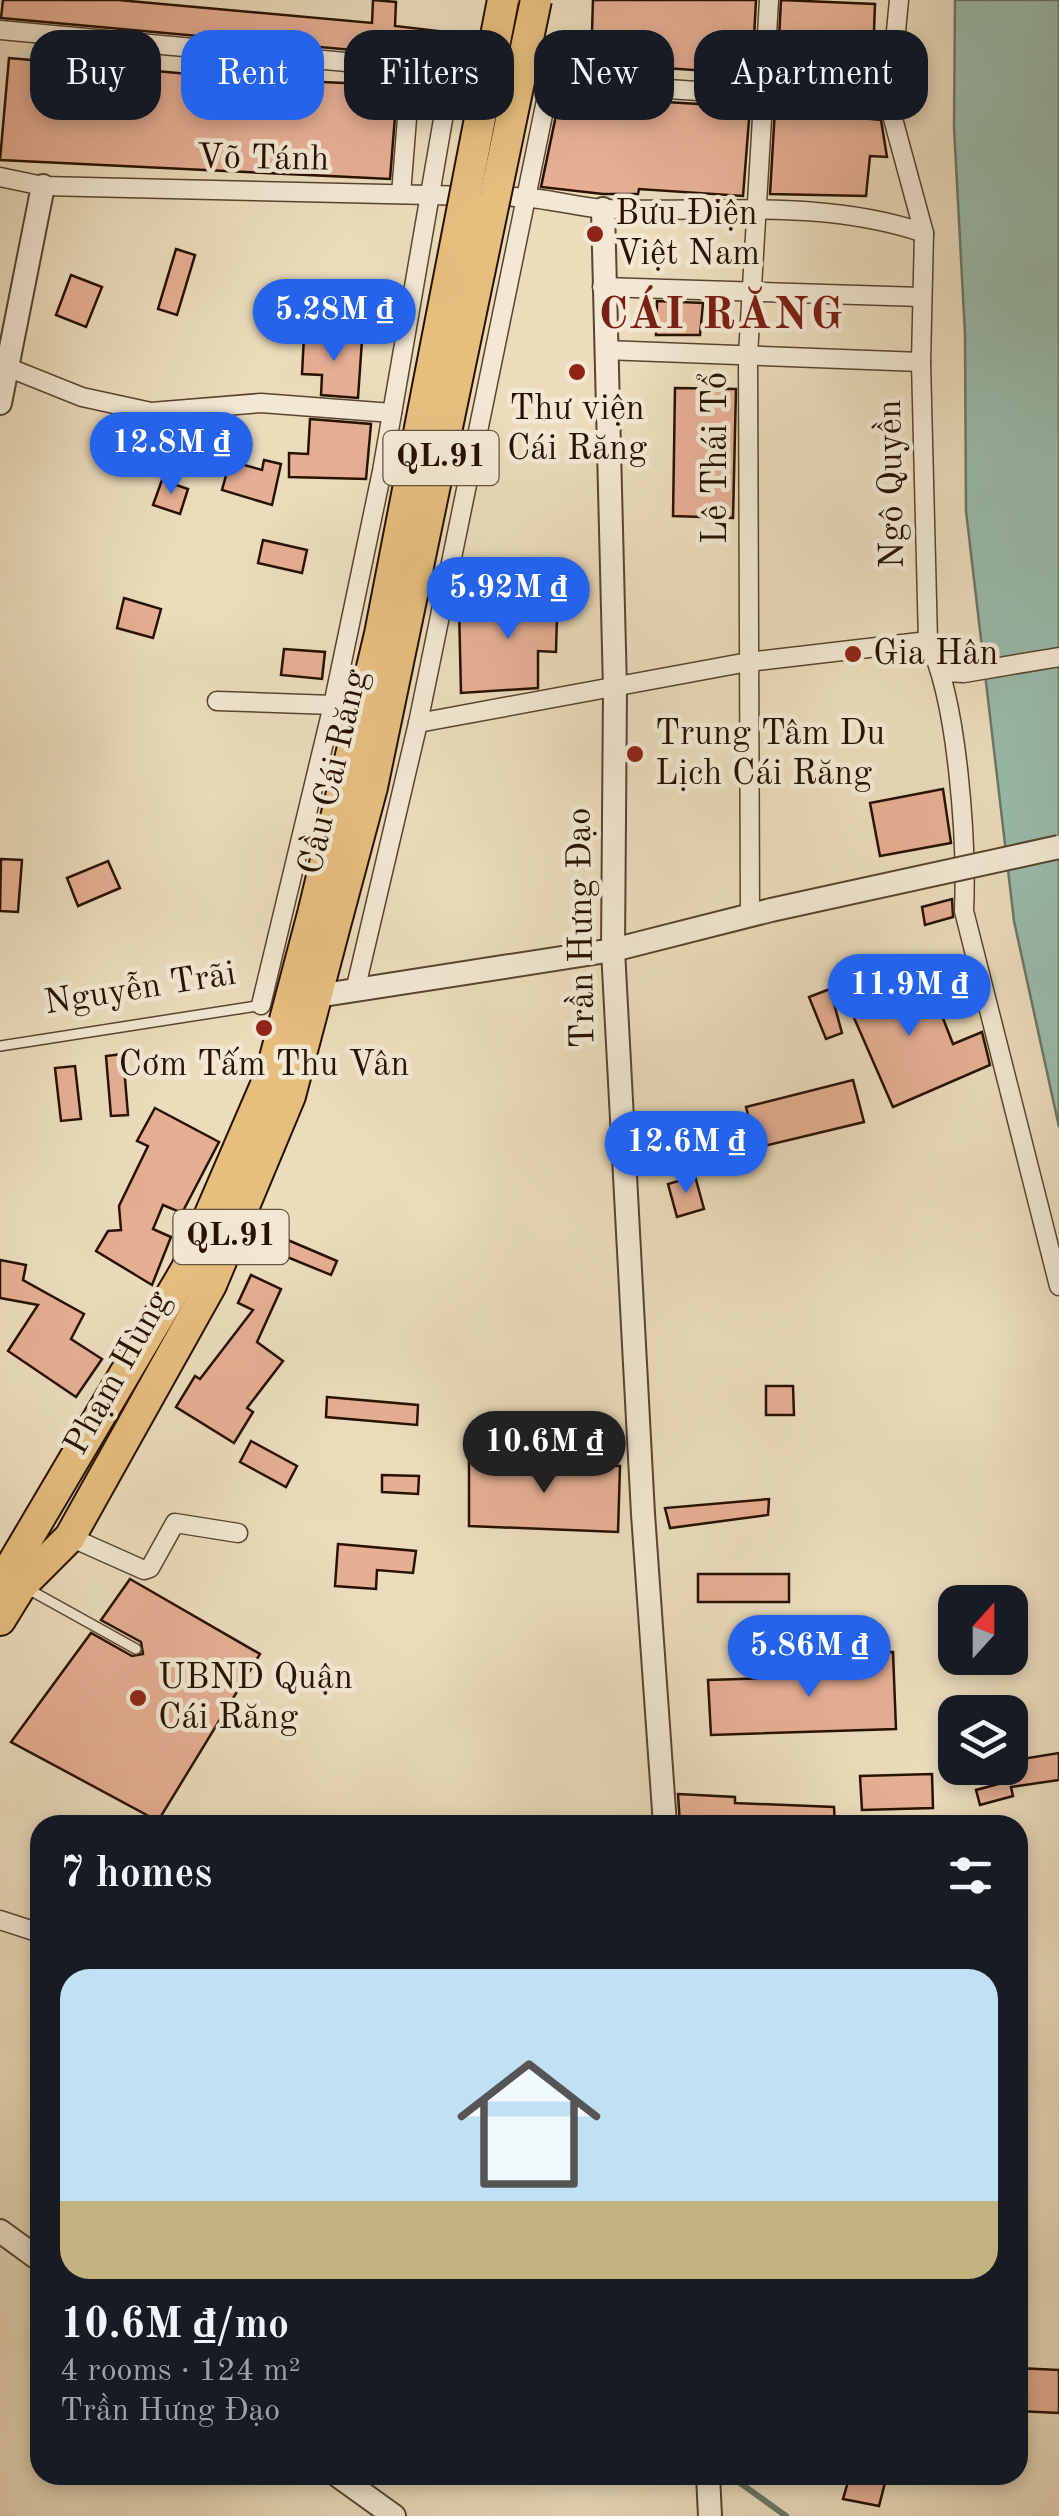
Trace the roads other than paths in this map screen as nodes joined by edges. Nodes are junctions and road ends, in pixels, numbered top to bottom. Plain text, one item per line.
1 (503, 0) edge
2 (536, 0) edge
3 (770, 0) edge
4 (899, 0) edge
5 (0, 30) edge
6 (768, 30) edge
7 (896, 30) edge
8 (344, 62) edge
9 (407, 120) edge
10 (443, 120) edge
11 (542, 120) edge
12 (762, 120) edge
13 (892, 120) edge
14 (0, 177) edge
15 (43, 186) junction
16 (401, 194) junction
17 (428, 195) junction
18 (525, 197) junction
19 (756, 207) junction
20 (603, 209) junction
21 (924, 233) junction
22 (602, 287) junction
23 (753, 290) junction
24 (921, 297) junction
25 (605, 350) junction
26 (748, 355) junction
27 (922, 362) junction
28 (7, 367) junction
29 (0, 403) edge
30 (392, 413) junction
31 (928, 642) junction
32 (1059, 657) edge
33 (748, 662) junction
34 (943, 672) junction
35 (615, 689) junction
36 (218, 701) dead end
37 (333, 705) junction
38 (418, 723) junction
39 (1059, 847) edge
40 (326, 912) junction
41 (760, 913) junction
42 (614, 950) junction
43 (354, 991) junction
44 (289, 1000) junction
45 (0, 1046) edge
46 (1059, 1286) edge
47 (41, 1522) junction
48 (238, 1533) dead end
49 (70, 1536) junction
50 (11, 1585) edge
51 (0, 1620) edge
52 (136, 1648) dead end
53 (664, 1815) edge
54 (0, 1920) edge
55 (30, 1930) edge
56 (0, 2231) edge
57 (30, 2253) edge
58 (351, 2485) edge
59 (708, 2485) edge
60 (394, 2516) edge
61 (710, 2516) edge

1 - 40 highway, Cầu Cái Răng / QL.91, bridge
2 - 40 highway, Cầu Cái Răng / QL.91, bridge
3 - 6 street, Lê Thái Tổ
4 - 7 street
5 - 8 street
9 - 16 street
10 - 17 street
11 - 18 street
12 - 19 street, Lê Thái Tổ
13 - 21 street, Ngô Quyền
14 - 15 street, Võ Tánh
15 - 16 street, Võ Tánh
15 - 28 street
16 - 17 street, Võ Tánh
17 - 18 street, Võ Tánh
17 - 30 street
18 - 20 street, Võ Tánh
18 - 38 street
19 - 20 street, Võ Tánh
19 - 21 street, Võ Tánh
19 - 23 street, Lê Thái Tổ
20 - 22 street, Trần Hưng Đạo
21 - 24 street, Ngô Quyền
22 - 23 street
22 - 25 street, Trần Hưng Đạo
23 - 24 street
23 - 26 street, Lê Thái Tổ
24 - 27 street, Ngô Quyền
25 - 26 street
25 - 35 street, Trần Hưng Đạo
26 - 27 street
26 - 33 street, Lê Thái Tổ
27 - 31 street, Ngô Quyền
28 - 29 street
28 - 30 street
30 - 37 street
31 - 33 street
31 - 34 street, Ngô Quyền
32 - 34 street
33 - 35 street
33 - 41 street, Lê Thái Tổ
34 - 46 street, Ngô Quyền
35 - 38 street
35 - 42 street, Trần Hưng Đạo
36 - 37 street
37 - 44 street
38 - 43 street
39 - 41 street, Nguyễn Trãi, bridge
40 - 44 highway, Phạm Hùng / QL.91
41 - 42 street, Nguyễn Trãi
42 - 43 street, Nguyễn Trãi
42 - 53 street, Trần Hưng Đạo
43 - 44 street, Nguyễn Trãi
44 - 45 lane, Nguyễn Trãi
44 - 47 highway, Phạm Hùng / QL.91
44 - 49 highway, Phạm Hùng / QL.91
47 - 49 highway
47 - 50 highway, Phạm Hùng / QL.91
48 - 49 street
49 - 50 highway, Phạm Hùng / QL.91
50 - 51 highway, Phạm Hùng / QL.91
50 - 52 lane
54 - 55 street
56 - 57 street
58 - 60 street
59 - 61 street

